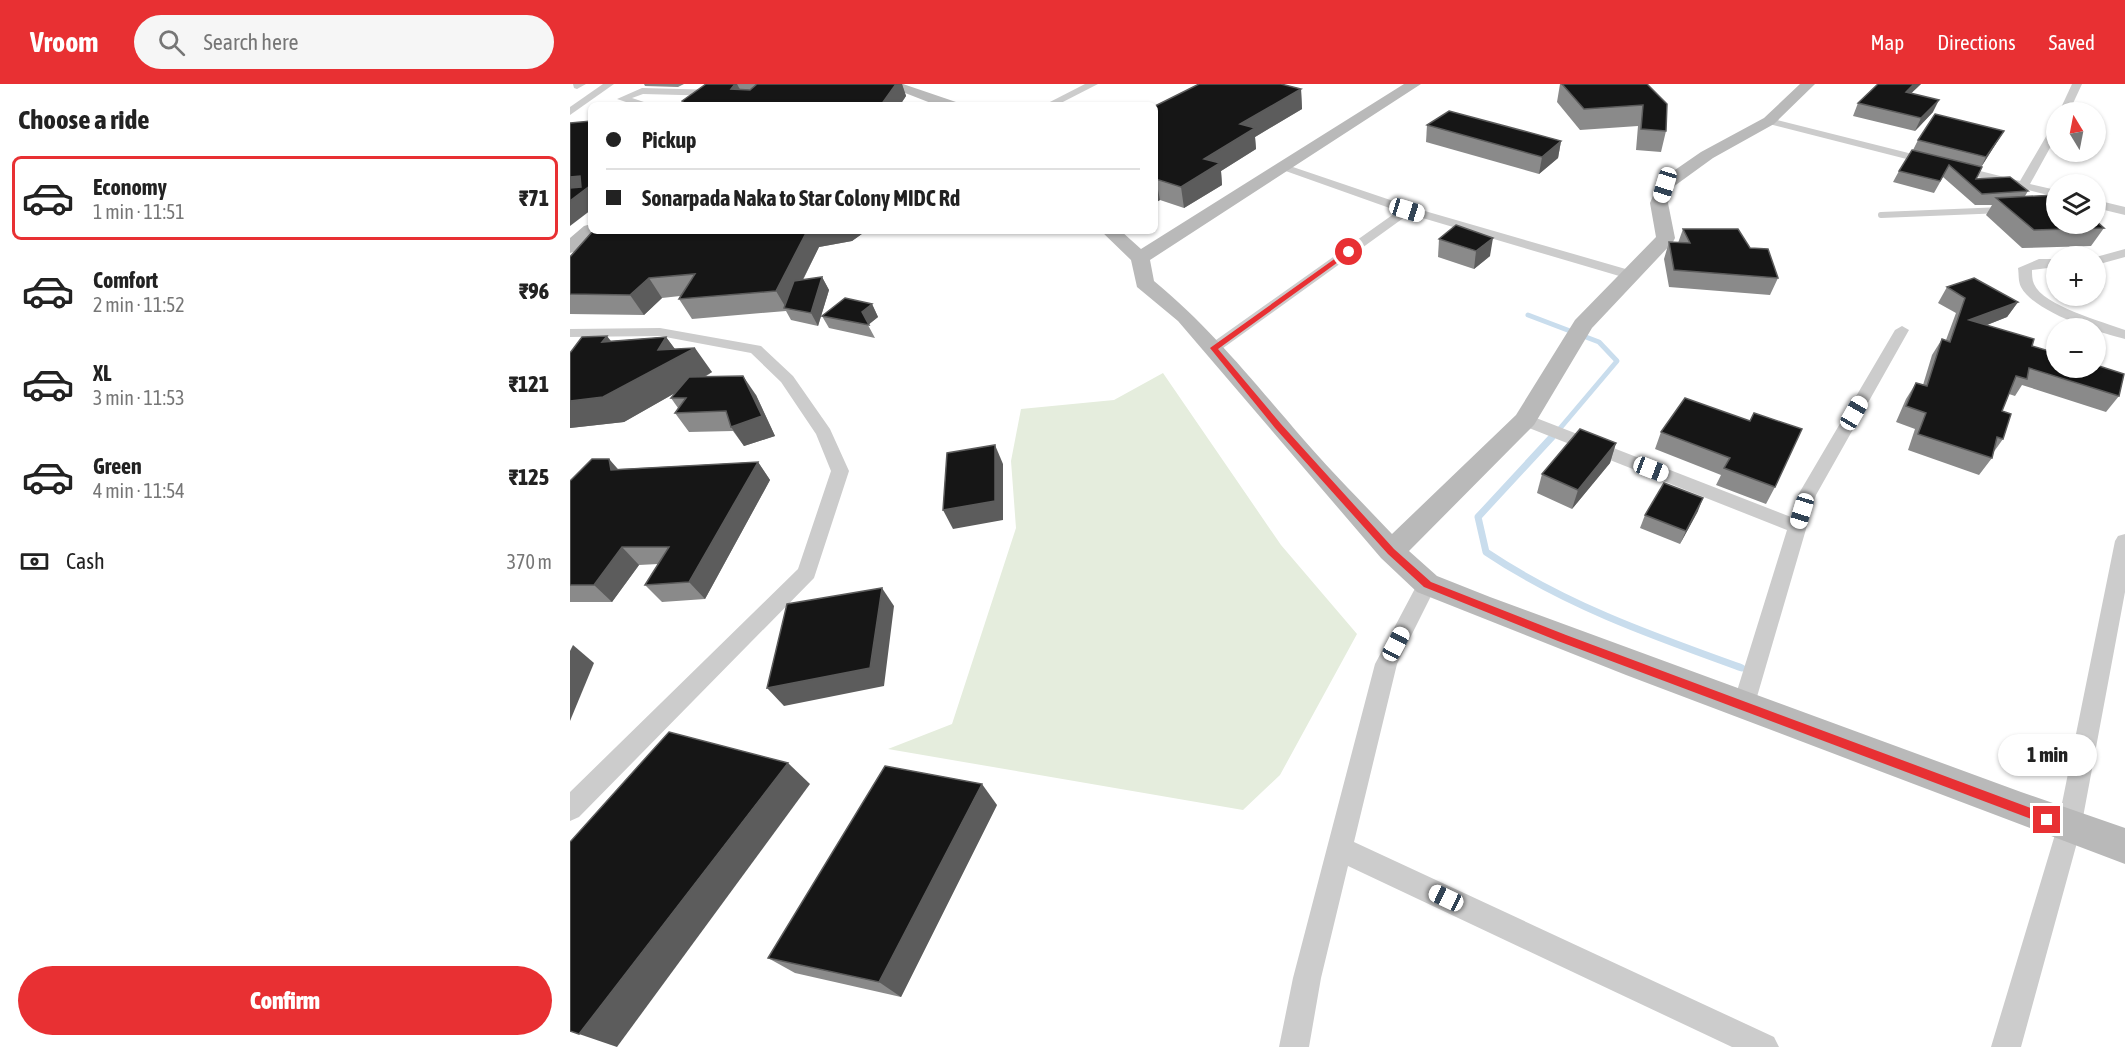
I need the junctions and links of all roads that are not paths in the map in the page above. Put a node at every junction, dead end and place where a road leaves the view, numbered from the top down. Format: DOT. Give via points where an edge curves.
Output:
graph roads {
  1 [pos="609,84"];
  2 [pos="889,84"];
  3 [pos="1093,84"];
  4 [pos="1414,84"];
  5 [pos="1808,84"];
  6 [pos="2077,84"];
  7 [pos="592,97"];
  8 [pos="570,99"];
  9 [pos="635,102"];
  10 [pos="706,102"];
  11 [pos="942,102"];
  12 [pos="1055,102"];
  13 [pos="2069,102"];
  14 [pos="571,111"];
  15 [pos="1768,121"];
  16 [pos="2046,146"];
  17 [pos="1284,167"];
  18 [pos="2024,184"];
  19 [pos="2046,191"];
  20 [pos="2106,206"];
  21 [pos="2010,209"];
  22 [pos="1407,210"];
  23 [pos="2125,211"];
  24 [pos="1881,215"];
  25 [pos="588,219"];
  26 [pos="588,232"];
  27 [pos="570,233"];
  28 [pos="1113,234"];
  29 [pos="570,247"];
  30 [pos="2125,254"];
  31 [pos="1140,258"];
  32 [pos="2106,259"];
  33 [pos="2046,263"];
  34 [pos="1631,275"];
  35 [pos="2046,301"];
  36 [pos="2054,306"];
  37 [pos="1902,330"];
  38 [pos="570,333"];
  39 [pos="2125,335"];
  40 [pos="1214,348"];
  41 [pos="1525,420"];
  42 [pos="1797,526"];
  43 [pos="2125,541"];
  44 [pos="1391,551"];
  45 [pos="1427,584"];
  46 [pos="1743,707"];
  47 [pos="570,809"];
  48 [pos="2069,828"];
  49 [pos="2125,846"];
  50 [pos="1340,849"];
  51 [pos="1294,1047"];
  52 [pos="1764,1047"];
  53 [pos="2006,1047"];
  1 -- 7 [label="street"];
  2 -- 11 [label="street"];
  3 -- 12 [label="street"];
  4 -- 17 [label="street"];
  5 -- 15 [label="street"];
  6 -- 13 [label="street"];
  7 -- 8 [label="street"];
  7 -- 14 [label="street"];
  9 -- 10 [label="street" via="622,99 642,91 725,93"];
  15 -- 18 [label="street"];
  15 -- 34 [label="street" via="1707,155 1665,185 1659,203 1666,237"];
  16 -- 18 [label="street"];
  17 -- 22 [label="street"];
  17 -- 31 [label="street"];
  18 -- 19 [label="street"];
  20 -- 23 [label="street"];
  21 -- 24 [label="lane"];
  22 -- 34 [label="street"];
  22 -- 40 [label="street"];
  25 -- 27 [label="street"];
  26 -- 29 [label="street"];
  28 -- 31 [label="street"];
  30 -- 32 [label="street"];
  31 -- 40 [label="street" via="1144,283"];
  33 -- 35 [label="street" via="2025,268 2027,286"];
  34 -- 41 [label="street" via="1577,334"];
  36 -- 39 [label="street"];
  37 -- 42 [label="street" via="1806,495"];
  38 -- 47 [label="street" via="660,332 756,349 793,388 824,433 840,471 807,573"];
  40 -- 44 [label="street" via="1278,426"];
  41 -- 42 [label="street"];
  41 -- 44 [label="street"];
  42 -- 46 [label="street"];
  43 -- 48 [label="street"];
  44 -- 45 [label="street"];
  45 -- 46 [label="street"];
  45 -- 50 [label="street" via="1386,664"];
  46 -- 48 [label="street"];
  48 -- 49 [label="street"];
  48 -- 53 [label="street"];
  50 -- 51 [label="street"];
  50 -- 52 [label="street"];
}
